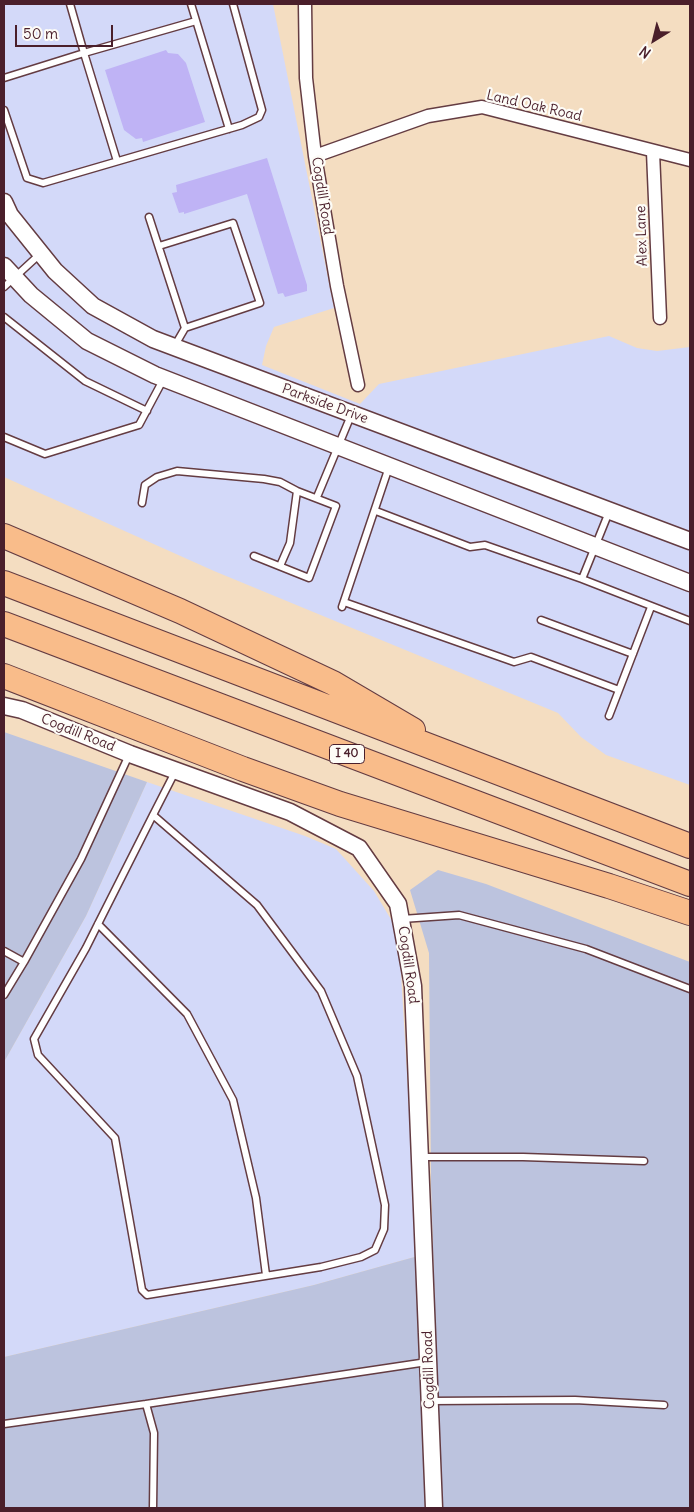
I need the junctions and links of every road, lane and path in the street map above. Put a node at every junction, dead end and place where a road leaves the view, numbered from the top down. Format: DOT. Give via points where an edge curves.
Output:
graph roads {
  1 [pos="70,4"];
  2 [pos="191,4"];
  3 [pos="233,4"];
  4 [pos="305,4"];
  5 [pos="196,21"];
  6 [pos="84,53"];
  7 [pos="4,78"];
  8 [pos="4,110"];
  9 [pos="229,129"];
  10 [pos="654,152"];
  11 [pos="315,156"];
  12 [pos="690,160"];
  13 [pos="117,161"];
  14 [pos="4,202"];
  15 [pos="149,217"];
  16 [pos="159,246"];
  17 [pos="40,254"];
  18 [pos="7,277"];
  19 [pos="660,318"];
  20 [pos="6,320"];
  21 [pos="4,328"];
  22 [pos="185,328"];
  23 [pos="174,348"];
  24 [pos="163,379"];
  25 [pos="358,385"];
  26 [pos="147,411"];
  27 [pos="352,413"];
  28 [pos="4,437"];
  29 [pos="339,448"];
  30 [pos="390,467"];
  31 [pos="297,492"];
  32 [pos="317,498"];
  33 [pos="142,504"];
  34 [pos="610,510"];
  35 [pos="376,511"];
  36 [pos="4,536"];
  37 [pos="690,541"];
  38 [pos="594,546"];
  39 [pos="254,556"];
  40 [pos="280,566"];
  41 [pos="582,580"];
  42 [pos="690,582"];
  43 [pos="4,583"];
  44 [pos="650,606"];
  45 [pos="541,620"];
  46 [pos="690,621"];
  47 [pos="4,624"];
  48 [pos="632,654"];
  49 [pos="4,676"];
  50 [pos="4,690"];
  51 [pos="619,690"];
  52 [pos="4,706"];
  53 [pos="609,716"];
  54 [pos="130,754"];
  55 [pos="456,757"];
  56 [pos="176,770"];
  57 [pos="340,804"];
  58 [pos="153,815"];
  59 [pos="690,846"];
  60 [pos="690,884"];
  61 [pos="690,913"];
  62 [pos="401,919"];
  63 [pos="98,924"];
  64 [pos="4,950"];
  65 [pos="24,962"];
  66 [pos="690,989"];
  67 [pos="4,995"];
  68 [pos="420,1157"];
  69 [pos="644,1161"];
  70 [pos="266,1275"];
  71 [pos="428,1362"];
  72 [pos="430,1401"];
  73 [pos="146,1404"];
  74 [pos="664,1405"];
  75 [pos="4,1424"];
  76 [pos="153,1508"];
  77 [pos="434,1508"];
  1 -- 6 [label="lane"];
  2 -- 5 [label="lane"];
  3 -- 9 [label="lane" via="262,110 259,116"];
  4 -- 11 [label="street, Cogdill Road" via="306,78"];
  5 -- 6 [label="lane"];
  5 -- 9 [label="lane"];
  6 -- 7 [label="lane"];
  6 -- 13 [label="lane"];
  8 -- 13 [label="lane" via="27,178 43,183"];
  9 -- 13 [label="lane"];
  10 -- 11 [label="street, Land Oak Road" via="482,107 428,116"];
  10 -- 12 [label="street, Land Oak Road"];
  10 -- 19 [label="street, Alex Lane"];
  11 -- 25 [label="street, Cogdill Road"];
  14 -- 17 [label="street, Parkside Drive"];
  15 -- 16 [label="lane"];
  16 -- 22 [label="lane"];
  16 -- 22 [label="lane" via="233,223 260,304"];
  17 -- 18 [label="lane"];
  17 -- 23 [label="street, Parkside Drive" via="93,306"];
  18 -- 24 [label="street" via="88,341"];
  20 -- 21 [label="lane"];
  20 -- 26 [label="lane" via="85,381"];
  22 -- 23 [label="lane"];
  23 -- 27 [label="street, Parkside Drive"];
  24 -- 26 [label="lane"];
  24 -- 29 [label="street"];
  26 -- 28 [label="lane" via="139,425 45,454"];
  27 -- 29 [label="lane"];
  27 -- 34 [label="street, Parkside Drive"];
  29 -- 30 [label="street"];
  29 -- 32 [label="lane"];
  30 -- 35 [label="lane"];
  30 -- 38 [label="street"];
  31 -- 32 [label="lane"];
  31 -- 33 [label="lane" via="280,482 264,479 177,471 145,485"];
  31 -- 40 [label="lane" via="290,543"];
  32 -- 40 [label="lane" via="336,506 309,578"];
  34 -- 37 [label="street, Parkside Drive"];
  34 -- 38 [label="lane"];
  35 -- 41 [label="lane" via="470,547 485,545"];
  35 -- 51 [label="lane" via="343,604 514,662 530,656"];
  36 -- 55 [label="highway" via="180,611 333,683"];
  38 -- 41 [label="lane"];
  38 -- 42 [label="street"];
  39 -- 40 [label="lane"];
  41 -- 44 [label="lane"];
  43 -- 55 [label="highway"];
  44 -- 46 [label="lane"];
  44 -- 48 [label="lane"];
  45 -- 48 [label="lane"];
  47 -- 60 [label="highway, I 40"];
  48 -- 51 [label="lane"];
  49 -- 57 [label="highway"];
  50 -- 57 [label="highway" via="190,756"];
  51 -- 53 [label="lane"];
  52 -- 54 [label="street, Cogdill Road" via="22,710"];
  54 -- 56 [label="street, Cogdill Road"];
  54 -- 65 [label="lane" via="82,859"];
  55 -- 59 [label="highway"];
  56 -- 58 [label="lane"];
  56 -- 62 [label="street, Cogdill Road" via="290,812 359,848 398,904"];
  57 -- 61 [label="highway"];
  58 -- 63 [label="lane"];
  58 -- 70 [label="lane" via="257,905 321,991 357,1076 385,1205 384,1229 376,1250 361,1257"];
  62 -- 66 [label="lane" via="459,915 586,949"];
  62 -- 68 [label="street, Cogdill Road" via="413,986"];
  63 -- 70 [label="lane" via="187,1014 233,1100 256,1198"];
  63 -- 70 [label="lane" via="34,1039 38,1055 115,1138 142,1290 147,1295"];
  64 -- 65 [label="lane"];
  65 -- 67 [label="lane"];
  68 -- 69 [label="lane"];
  68 -- 71 [label="street, Cogdill Road"];
  71 -- 72 [label="street, Cogdill Road"];
  71 -- 73 [label="lane"];
  72 -- 74 [label="lane" via="575,1400"];
  72 -- 77 [label="street, Cogdill Road"];
  73 -- 75 [label="lane"];
  73 -- 76 [label="lane" via="154,1433"];
}
